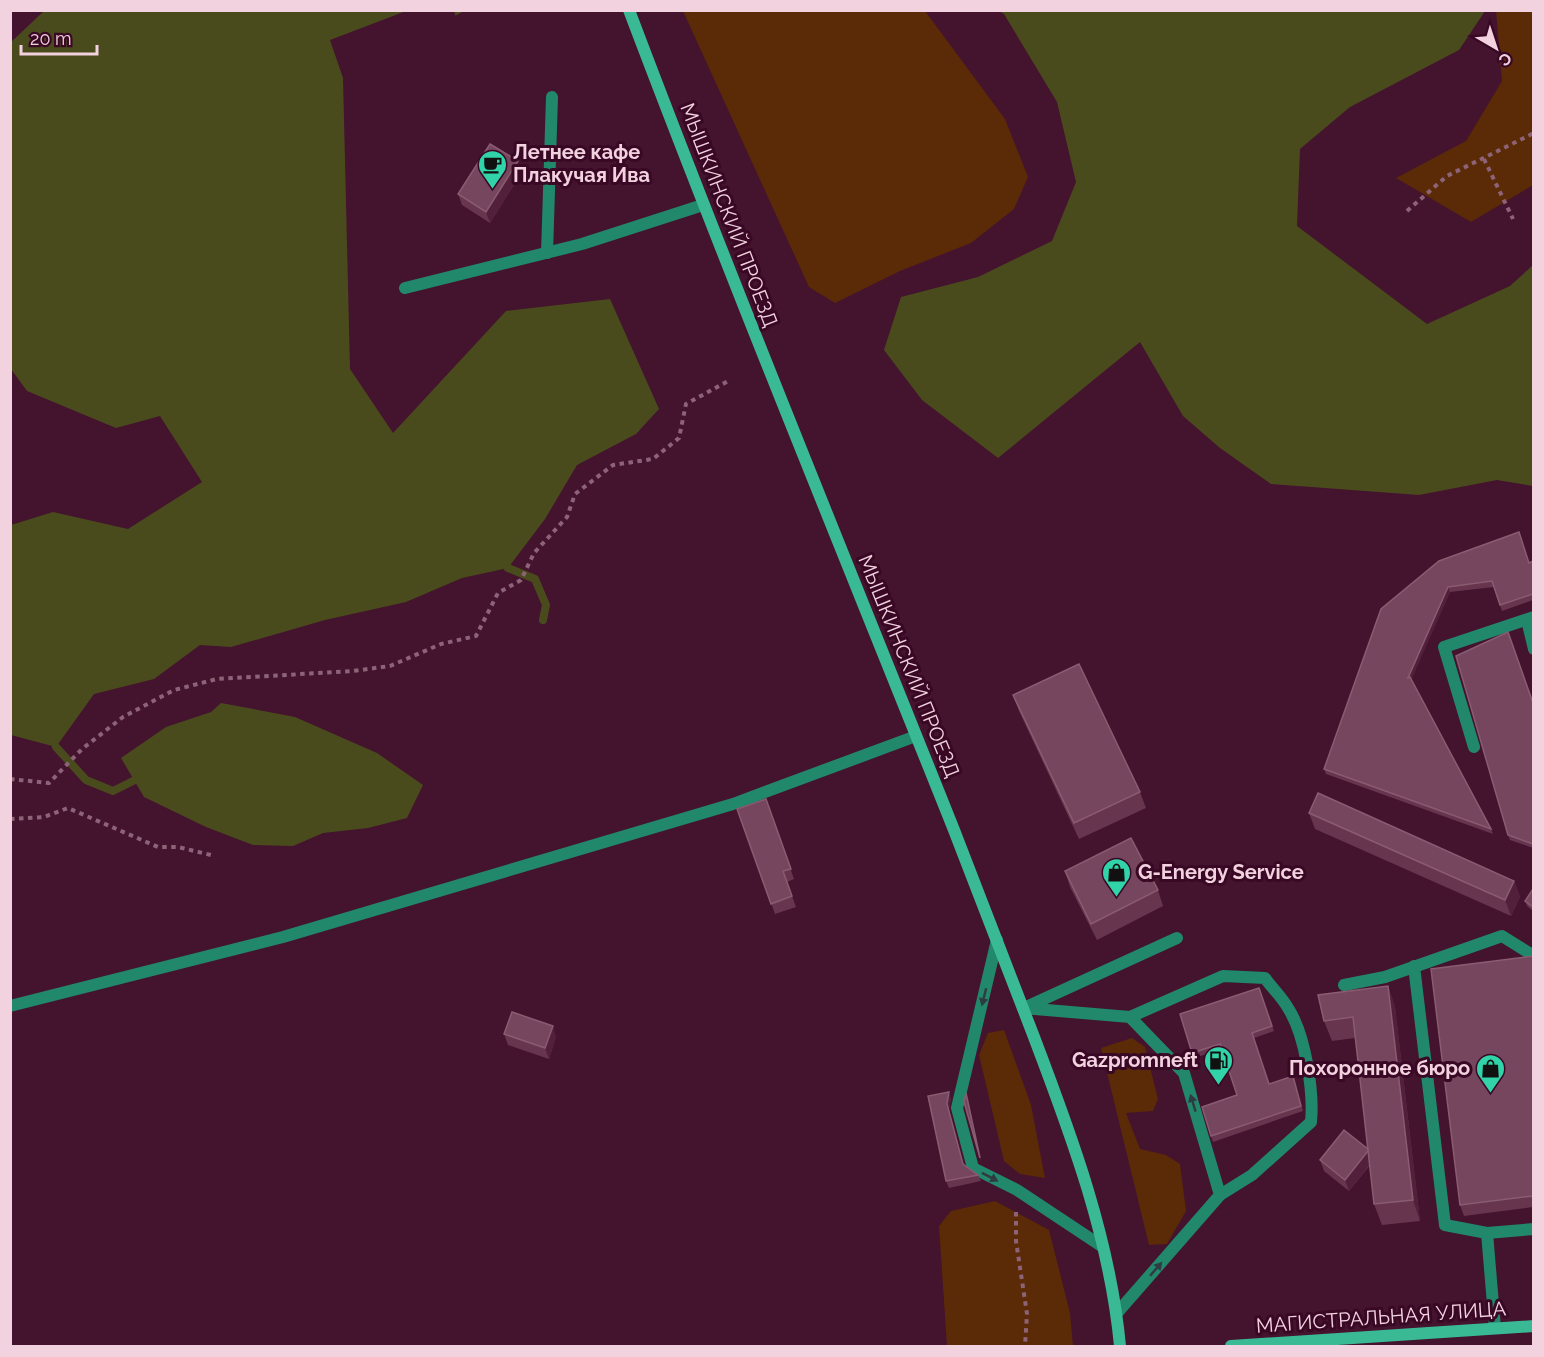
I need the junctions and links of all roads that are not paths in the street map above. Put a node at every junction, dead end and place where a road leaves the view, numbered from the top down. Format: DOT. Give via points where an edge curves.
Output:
graph roads {
  1 [pos="629,10"];
  2 [pos="552,97"];
  3 [pos="703,205"];
  4 [pos="547,252"];
  5 [pos="405,288"];
  6 [pos="1530,619"];
  7 [pos="1533,649"];
  8 [pos="916,736"];
  9 [pos="1474,747"];
  10 [pos="1177,938"];
  11 [pos="997,940"];
  12 [pos="1533,956"];
  13 [pos="1414,966"];
  14 [pos="1344,985"];
  15 [pos="10,1006"];
  16 [pos="1023,1008"];
  17 [pos="1130,1017"];
  18 [pos="1220,1195"];
  19 [pos="1533,1229"];
  20 [pos="1487,1233"];
  21 [pos="1103,1247"];
  22 [pos="1117,1313"];
  23 [pos="1533,1326"];
  24 [pos="1495,1328"];
  25 [pos="1120,1347"];
  26 [pos="1231,1347"];
  1 -- 3 [label="main road, МЫШКИНСКИЙ ПРОЕЗД"];
  2 -- 4 [label="lane"];
  3 -- 4 [label="lane"];
  3 -- 8 [label="main road, МЫШКИНСКИЙ ПРОЕЗД"];
  4 -- 5 [label="lane"];
  6 -- 7 [label="lane"];
  6 -- 9 [label="lane" via="1444,647"];
  8 -- 11 [label="main road, МЫШКИНСКИЙ ПРОЕЗД"];
  8 -- 15 [label="lane" via="721,807 283,938"];
  10 -- 16 [label="lane"];
  11 -- 16 [label="main road, МЫШКИНСКИЙ ПРОЕЗД"];
  11 -- 21 [label="lane, one-way" via="957,1108 973,1168 1017,1190"];
  12 -- 13 [label="lane" via="1502,936"];
  13 -- 14 [label="lane"];
  13 -- 20 [label="lane" via="1445,1225"];
  16 -- 17 [label="lane"];
  16 -- 21 [label="main road, МЫШКИНСКИЙ ПРОЕЗД" via="1071,1135"];
  18 -- 17 [label="lane, one-way" via="1184,1073"];
  17 -- 18 [label="lane" via="1223,976 1265,978 1289,1009 1308,1063 1313,1100 1311,1122 1252,1174"];
  22 -- 18 [label="lane, one-way"];
  19 -- 20 [label="lane"];
  20 -- 24 [label="lane"];
  21 -- 22 [label="main road, МЫШКИНСКИЙ ПРОЕЗД"];
  22 -- 25 [label="main road, МЫШКИНСКИЙ ПРОЕЗД"];
  23 -- 24 [label="main road, МАГИСТРАЛЬНАЯ УЛИЦА"];
  24 -- 26 [label="main road, МАГИСТРАЛЬНАЯ УЛИЦА"];
}
